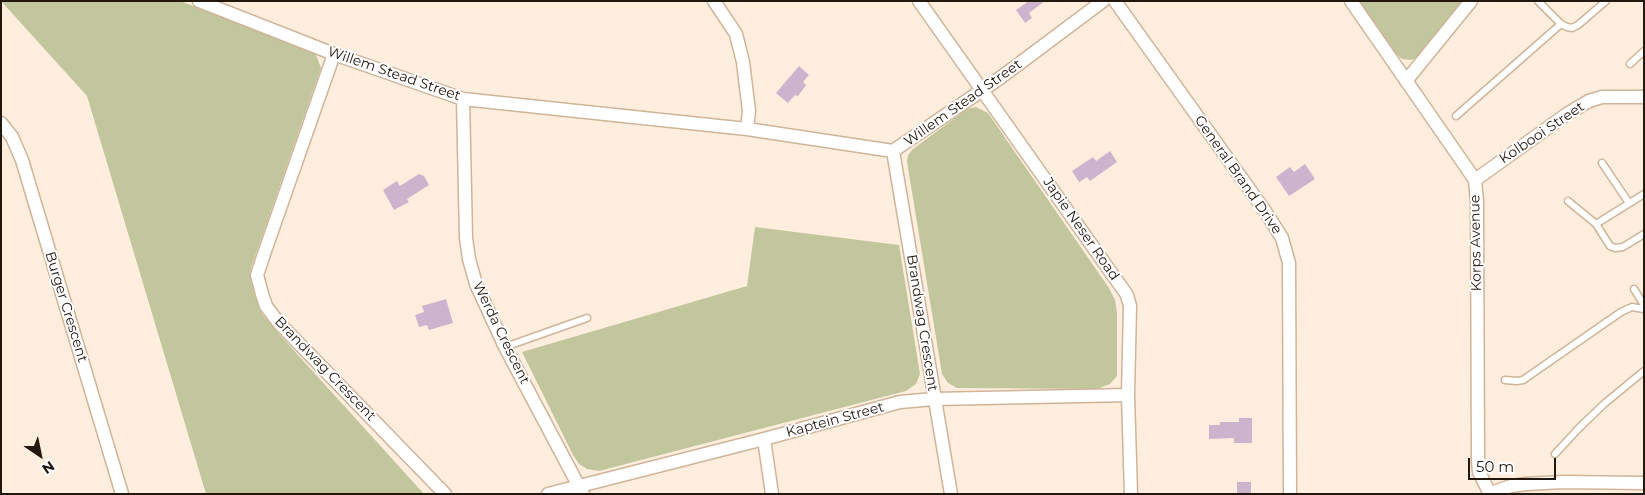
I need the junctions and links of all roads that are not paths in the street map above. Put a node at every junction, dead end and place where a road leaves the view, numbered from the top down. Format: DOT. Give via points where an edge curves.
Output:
graph roads {
  1 [pos="199,1"];
  2 [pos="714,1"];
  3 [pos="919,1"];
  4 [pos="1103,1"];
  5 [pos="1115,1"];
  6 [pos="1351,1"];
  7 [pos="1471,1"];
  8 [pos="1538,1"];
  9 [pos="1606,1"];
  10 [pos="1561,24"];
  11 [pos="1644,51"];
  12 [pos="334,54"];
  13 [pos="1630,64"];
  14 [pos="1406,81"];
  15 [pos="982,90"];
  16 [pos="1644,97"];
  17 [pos="463,99"];
  18 [pos="1456,116"];
  19 [pos="1,123"];
  20 [pos="747,129"];
  21 [pos="893,151"];
  22 [pos="1602,163"];
  23 [pos="1475,180"];
  24 [pos="1644,194"];
  25 [pos="1568,201"];
  26 [pos="1629,203"];
  27 [pos="1596,224"];
  28 [pos="1644,234"];
  29 [pos="1634,289"];
  30 [pos="1644,307"];
  31 [pos="588,318"];
  32 [pos="505,347"];
  33 [pos="1644,371"];
  34 [pos="1505,380"];
  35 [pos="1128,395"];
  36 [pos="934,399"];
  37 [pos="764,439"];
  38 [pos="1555,454"];
  39 [pos="1644,483"];
  40 [pos="582,490"];
  41 [pos="1489,493"];
  42 [pos="122,494"];
  43 [pos="445,494"];
  44 [pos="548,494"];
  45 [pos="772,494"];
  46 [pos="951,494"];
  47 [pos="1131,494"];
  48 [pos="1290,494"];
  1 -- 12 [label="street, Willem Stead Street"];
  2 -- 20 [label="street" via="736,34 749,111"];
  3 -- 15 [label="street, Japie Neser Road"];
  4 -- 15 [label="street, Willem Stead Street"];
  5 -- 48 [label="street, General Brand Drive" via="1282,238 1289,263"];
  6 -- 14 [label="street, Korps Avenue"];
  7 -- 14 [label="street"];
  8 -- 10 [label="lane"];
  9 -- 10 [label="lane" via="1578,25 1572,28"];
  10 -- 18 [label="lane"];
  11 -- 13 [label="lane"];
  12 -- 17 [label="street, Willem Stead Street"];
  12 -- 43 [label="street, Brandwag Crescent" via="257,275 266,306 278,322"];
  14 -- 23 [label="street, Korps Avenue"];
  15 -- 21 [label="street, Willem Stead Street"];
  15 -- 35 [label="street, Japie Neser Road" via="1126,295 1130,306"];
  16 -- 23 [label="street, Kolbooi Street" via="1602,97 1588,101"];
  17 -- 20 [label="street, Willem Stead Street"];
  17 -- 32 [label="street, Werda Crescent" via="469,259 476,284"];
  19 -- 42 [label="street, Burger Crescent" via="12,137 22,160"];
  20 -- 21 [label="street, Willem Stead Street"];
  21 -- 36 [label="street, Brandwag Crescent"];
  22 -- 26 [label="lane"];
  23 -- 41 [label="street, Korps Avenue" via="1478,461 1479,472"];
  24 -- 26 [label="lane"];
  25 -- 27 [label="lane"];
  26 -- 27 [label="lane"];
  27 -- 28 [label="lane" via="1610,246 1615,248 1624,247"];
  29 -- 30 [label="lane"];
  30 -- 34 [label="lane" via="1632,307 1621,312 1523,380"];
  31 -- 32 [label="lane"];
  32 -- 40 [label="street, Werda Crescent"];
  33 -- 38 [label="lane" via="1598,410"];
  35 -- 36 [label="street, Kaptein Street"];
  35 -- 47 [label="street, Japie Neser Road"];
  36 -- 37 [label="street, Kaptein Street" via="900,402"];
  36 -- 46 [label="street, Brandwag Crescent"];
  37 -- 40 [label="street, Kaptein Street"];
  37 -- 45 [label="street"];
  39 -- 41 [label="street" via="1526,484"];
  40 -- 44 [label="street, Kaptein Street"];
}
